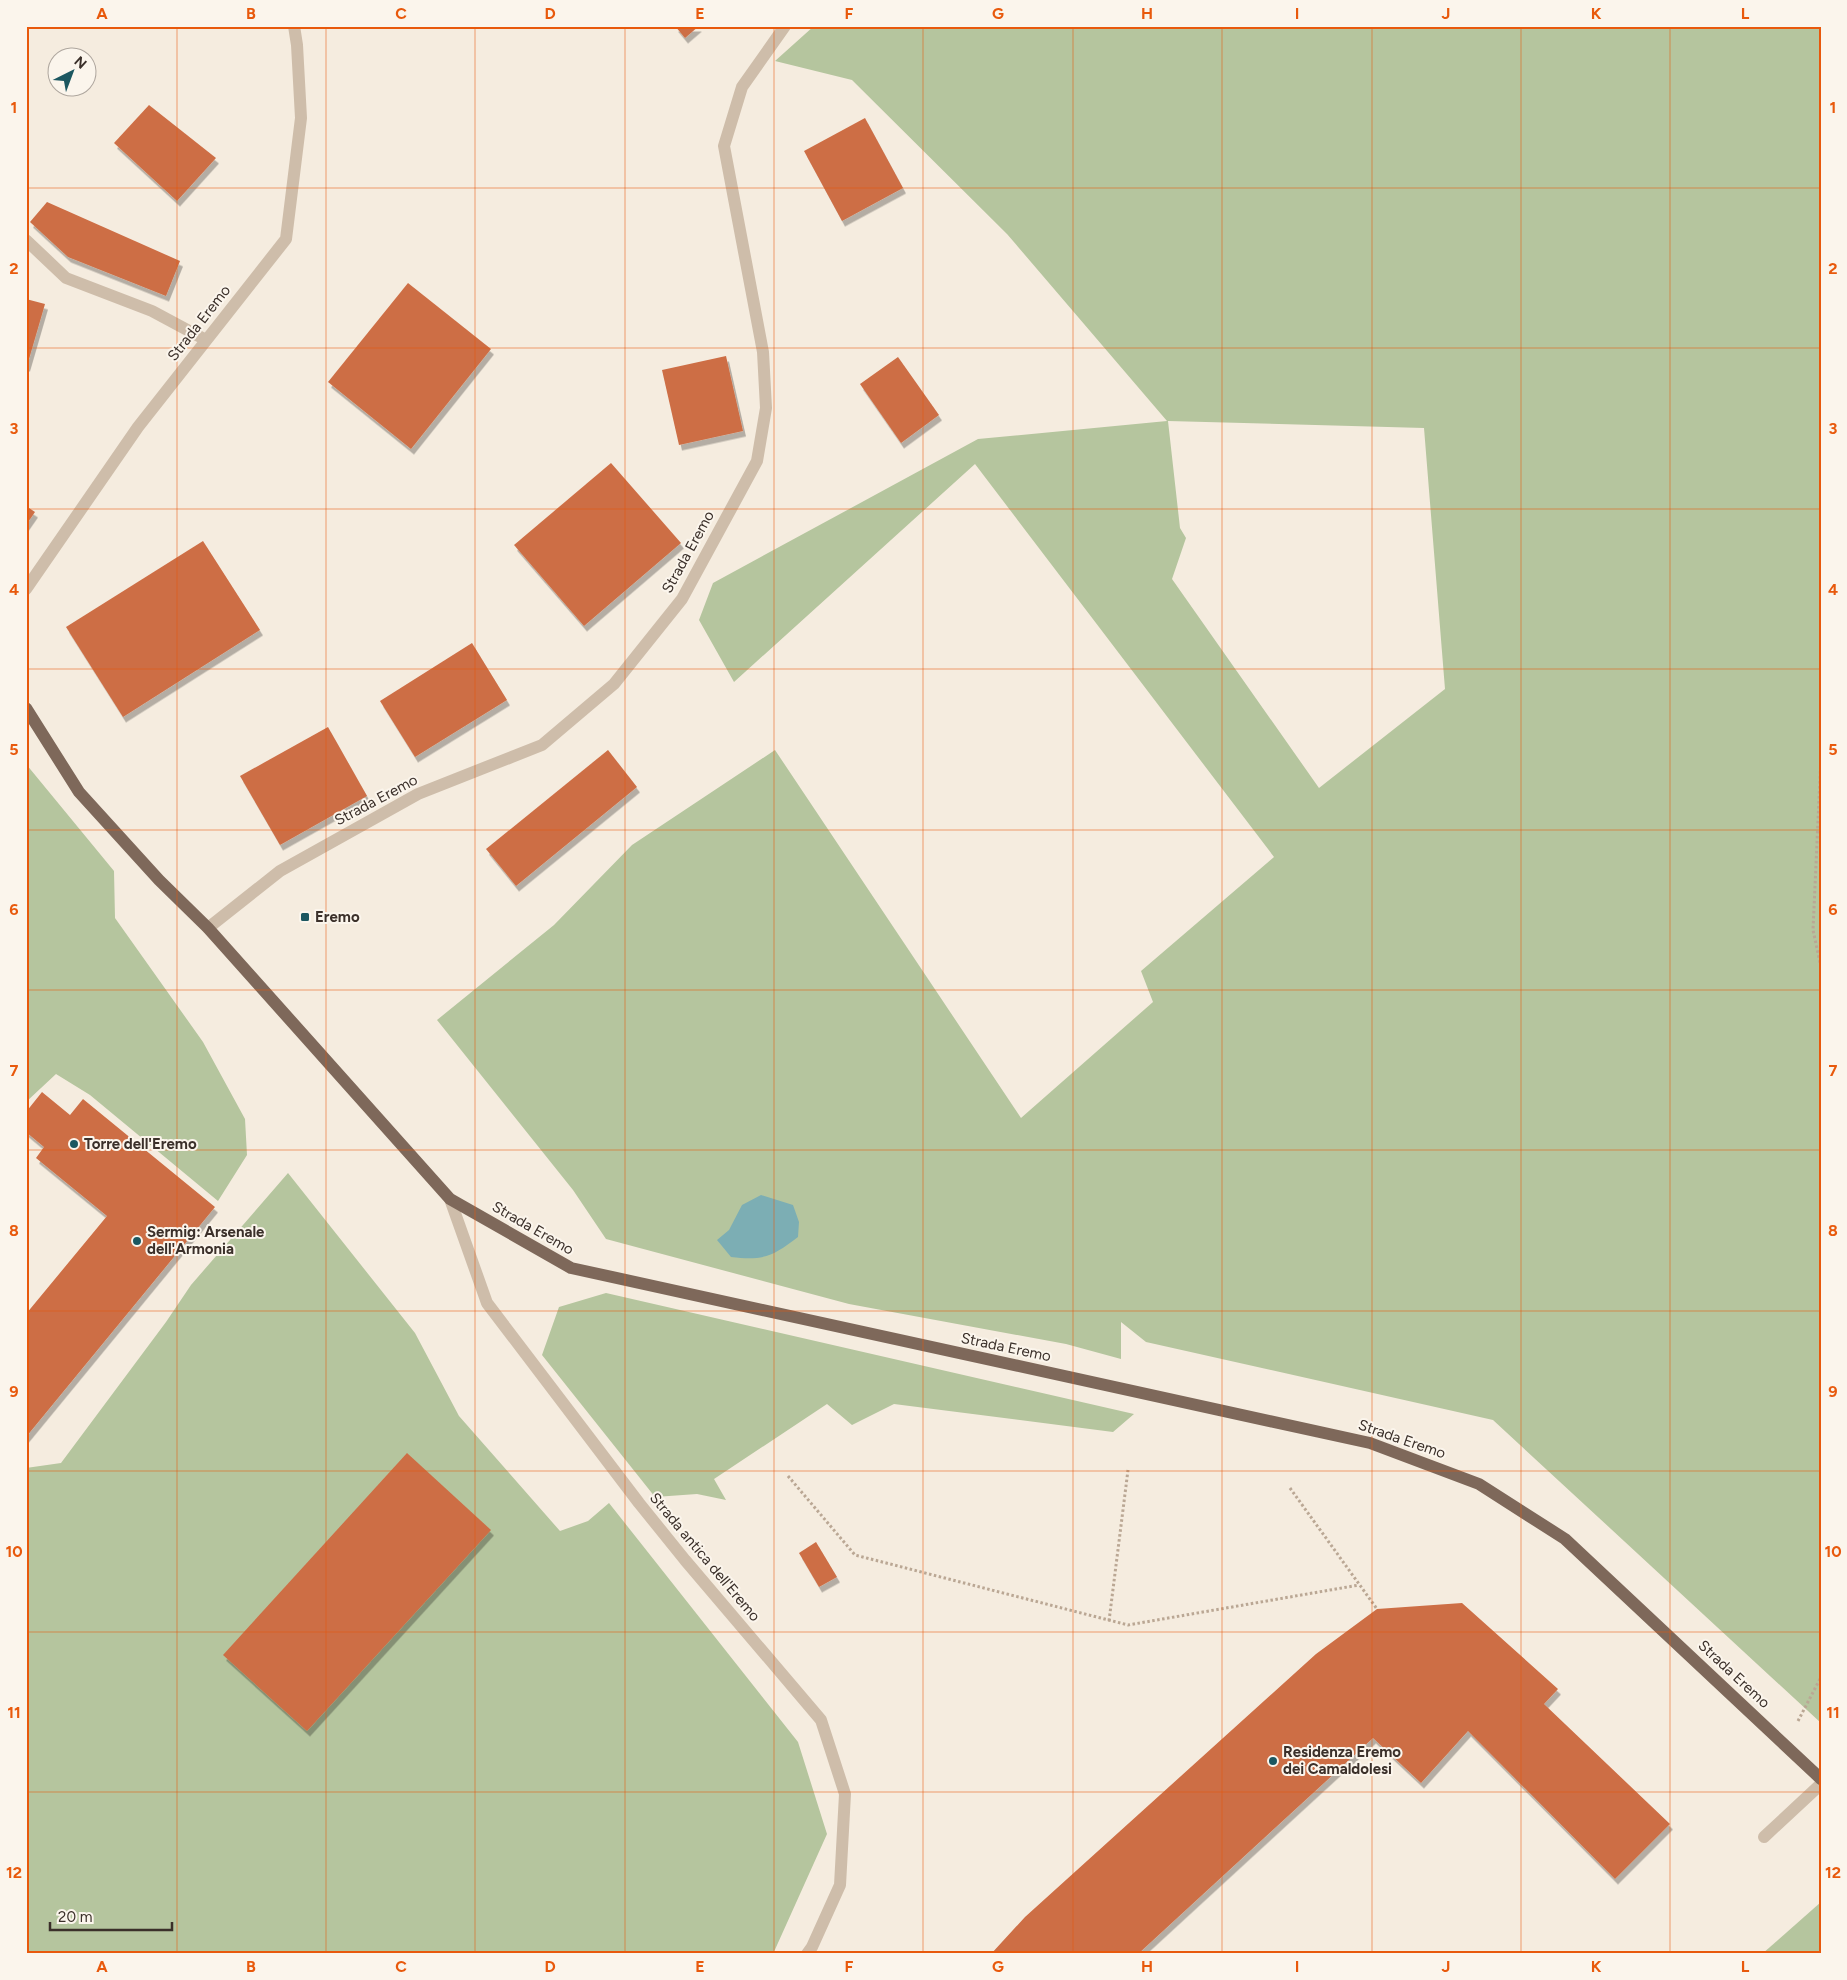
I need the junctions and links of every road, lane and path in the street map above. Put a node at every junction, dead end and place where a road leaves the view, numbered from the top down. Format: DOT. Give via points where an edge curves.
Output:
graph roads {
  1 [pos="294,26"];
  2 [pos="785,26"];
  3 [pos="26,240"];
  4 [pos="206,340"];
  5 [pos="26,588"];
  6 [pos="26,708"];
  7 [pos="1821,756"];
  8 [pos="208,928"];
  9 [pos="1821,967"];
  10 [pos="450,1199"];
  11 [pos="1128,1470"];
  12 [pos="788,1476"];
  13 [pos="1290,1488"];
  14 [pos="1359,1585"];
  15 [pos="1377,1609"];
  16 [pos="1109,1621"];
  17 [pos="1821,1677"];
  18 [pos="1785,1744"];
  19 [pos="1821,1779"];
  20 [pos="1821,1784"];
  21 [pos="1764,1838"];
  22 [pos="807,1954"];
  1 -- 4 [label="street, Strada Eremo" via="301,118 286,239"];
  2 -- 8 [label="street, Strada Eremo" via="742,87 724,146 763,352 766,408 757,460 682,598 614,684 542,745 410,799 280,871"];
  3 -- 4 [label="street" via="66,278 152,311"];
  4 -- 5 [label="street, Strada Eremo" via="138,427"];
  6 -- 8 [label="main road, Strada Eremo" via="80,792"];
  7 -- 9 [label="path" via="1813,930"];
  8 -- 10 [label="main road, Strada Eremo"];
  10 -- 18 [label="main road, Strada Eremo" via="571,1268 1370,1443 1479,1484 1565,1539"];
  10 -- 22 [label="street, Strada antica dell'Eremo" via="487,1304 639,1504 821,1720 845,1794 840,1885"];
  11 -- 16 [label="path"];
  12 -- 16 [label="path" via="855,1555"];
  13 -- 14 [label="path"];
  14 -- 15 [label="path"];
  14 -- 16 [label="path" via="1128,1625"];
  17 -- 18 [label="path"];
  18 -- 19 [label="main road, Strada Eremo"];
  20 -- 21 [label="street"];
}
